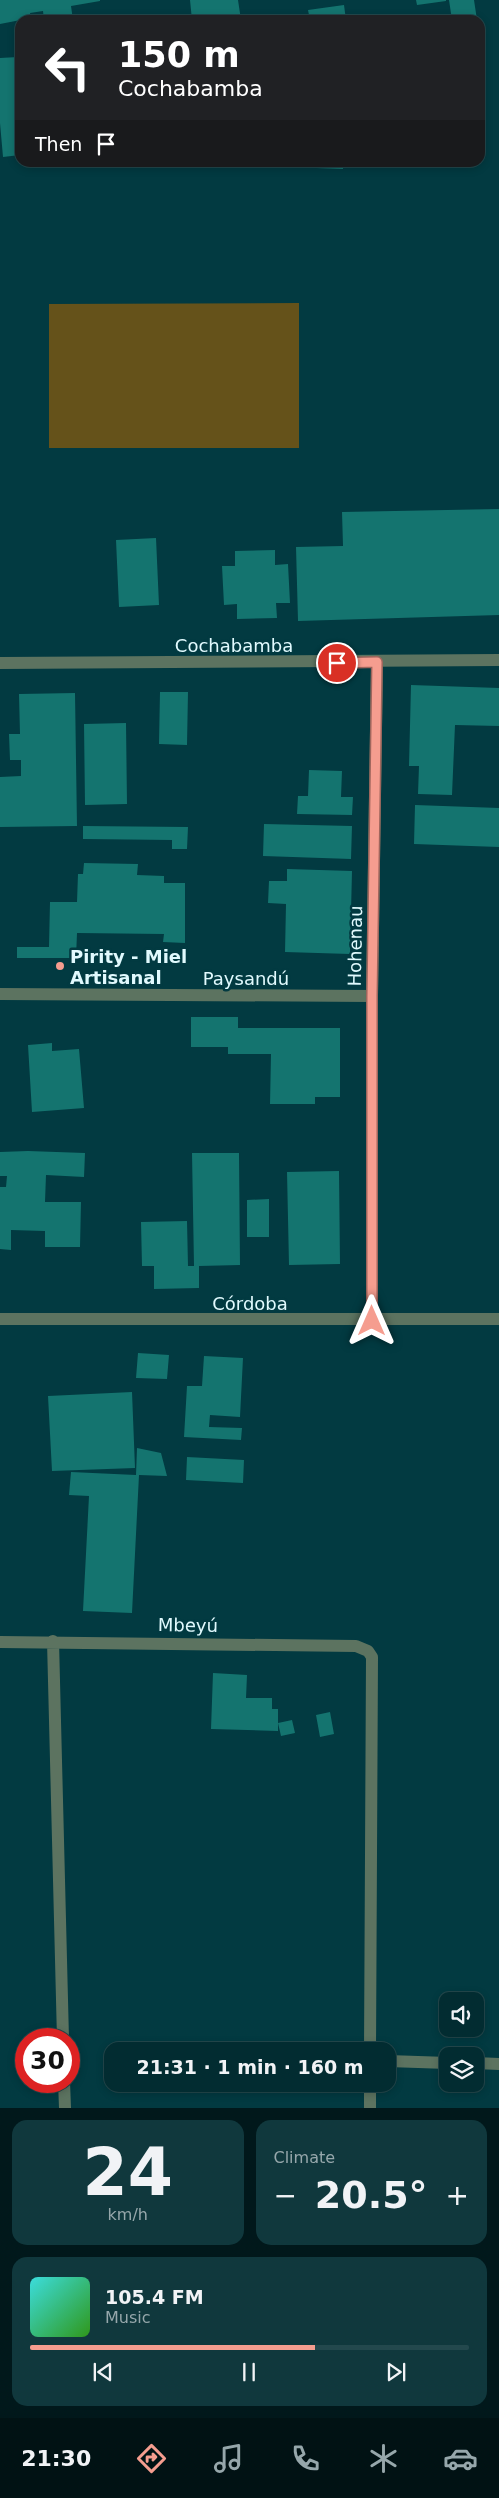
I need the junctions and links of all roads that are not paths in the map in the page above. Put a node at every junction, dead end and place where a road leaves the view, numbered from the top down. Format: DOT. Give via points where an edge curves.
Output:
graph roads {
  1 [pos="499,660"];
  2 [pos="377,662"];
  3 [pos="0,664"];
  4 [pos="0,994"];
  5 [pos="372,996"];
  6 [pos="0,1319"];
  7 [pos="499,1319"];
  8 [pos="372,1321"];
  9 [pos="53,1640"];
  10 [pos="0,1642"];
  11 [pos="63,2028"];
  12 [pos="370,2042"];
  13 [pos="396,2061"];
  14 [pos="439,2063"];
  15 [pos="484,2063"];
  16 [pos="499,2064"];
  17 [pos="370,2092"];
  18 [pos="64,2093"];
  19 [pos="65,2108"];
  20 [pos="370,2108"];
  1 -- 2 [label="street, Cochabamba"];
  2 -- 3 [label="street, Cochabamba"];
  2 -- 5 [label="street, Hohenau"];
  4 -- 5 [label="street, Paysandú"];
  5 -- 8 [label="street, Hohenau"];
  6 -- 8 [label="street, Córdoba"];
  7 -- 8 [label="street, Córdoba"];
  9 -- 10 [label="street, Mbeyú"];
  9 -- 11 [label="street"];
  9 -- 12 [label="street, Mbeyú" via="356,1646 368,1651 372,1657"];
  13 -- 14 [label="street"];
  15 -- 16 [label="street"];
  17 -- 20 [label="street"];
  18 -- 19 [label="street"];
}
